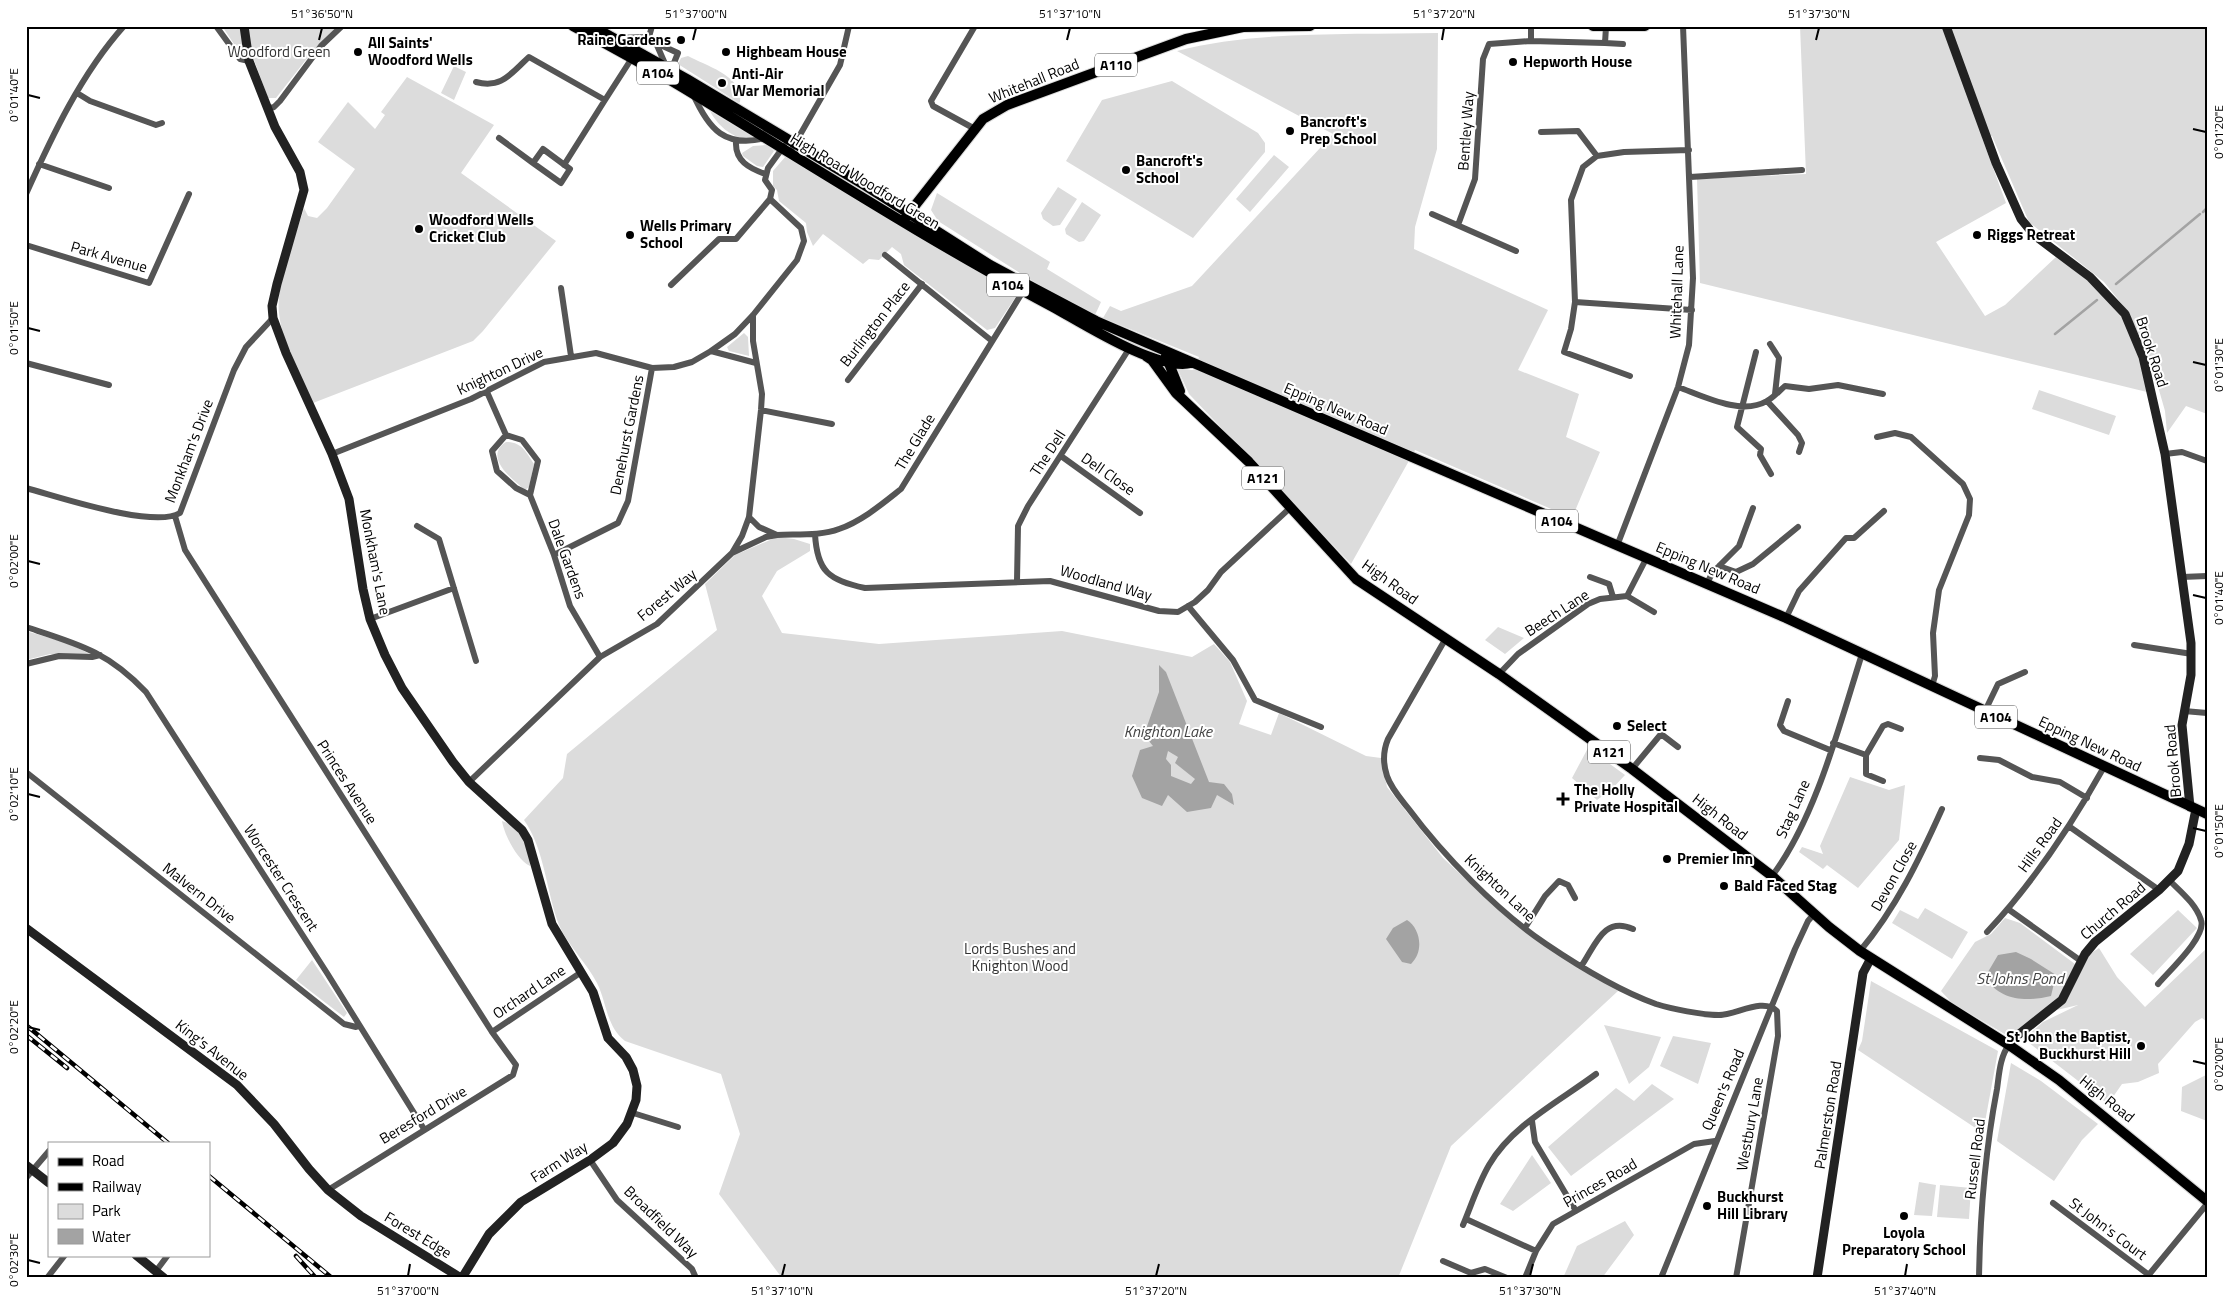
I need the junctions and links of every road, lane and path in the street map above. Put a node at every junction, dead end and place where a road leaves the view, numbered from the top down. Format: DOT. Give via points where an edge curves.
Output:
graph roads {
  1 [pos="124,26"];
  2 [pos="216,26"];
  3 [pos="244,26"];
  4 [pos="342,26"];
  5 [pos="573,26"];
  6 [pos="592,26"];
  7 [pos="652,26"];
  8 [pos="849,26"];
  9 [pos="975,26"];
  10 [pos="1310,26"];
  11 [pos="1531,26"];
  12 [pos="1593,26"];
  13 [pos="1634,26"];
  14 [pos="1645,26"];
  15 [pos="1684,26"];
  16 [pos="1946,26"];
  17 [pos="1243,27"];
  18 [pos="1606,27"];
  19 [pos="649,37"];
  20 [pos="612,38"];
  21 [pos="1531,41"];
  22 [pos="656,43"];
  23 [pos="1605,43"];
  24 [pos="1623,44"];
  25 [pos="632,58"];
  26 [pos="249,61"];
  27 [pos="669,69"];
  28 [pos="476,82"];
  29 [pos="77,93"];
  30 [pos="692,93"];
  31 [pos="605,100"];
  32 [pos="268,109"];
  33 [pos="162,123"];
  34 [pos="975,128"];
  35 [pos="1541,132"];
  36 [pos="499,138"];
  37 [pos="766,138"];
  38 [pos="736,142"];
  39 [pos="789,147"];
  40 [pos="1689,150"];
  41 [pos="1597,156"];
  42 [pos="533,163"];
  43 [pos="39,164"];
  44 [pos="564,165"];
  45 [pos="1802,170"];
  46 [pos="765,174"];
  47 [pos="1690,177"];
  48 [pos="109,188"];
  49 [pos="26,194"];
  50 [pos="189,194"];
  51 [pos="770,199"];
  52 [pos="909,212"];
  53 [pos="1432,214"];
  54 [pos="902,223"];
  55 [pos="1458,225"];
  56 [pos="26,245"];
  57 [pos="1516,251"];
  58 [pos="885,255"];
  59 [pos="922,284"];
  60 [pos="671,285"];
  61 [pos="561,288"];
  62 [pos="1022,293"];
  63 [pos="1574,302"];
  64 [pos="1692,310"];
  65 [pos="754,315"];
  66 [pos="273,318"];
  67 [pos="992,341"];
  68 [pos="1770,344"];
  69 [pos="1158,348"];
  70 [pos="1129,349"];
  71 [pos="711,351"];
  72 [pos="1756,352"];
  73 [pos="571,356"];
  74 [pos="1146,356"];
  75 [pos="1167,361"];
  76 [pos="26,363"];
  77 [pos="756,363"];
  78 [pos="1191,363"];
  79 [pos="652,368"];
  80 [pos="1630,376"];
  81 [pos="848,380"];
  82 [pos="109,385"];
  83 [pos="1678,387"];
  84 [pos="487,392"];
  85 [pos="1775,394"];
  86 [pos="1883,394"];
  87 [pos="1185,401"];
  88 [pos="1767,401"];
  89 [pos="1741,406"];
  90 [pos="761,410"];
  91 [pos="832,424"];
  92 [pos="506,435"];
  93 [pos="1878,437"];
  94 [pos="1799,452"];
  95 [pos="332,454"];
  96 [pos="2165,454"];
  97 [pos="1061,456"];
  98 [pos="2207,461"];
  99 [pos="1770,474"];
  100 [pos="26,488"];
  101 [pos="530,495"];
  102 [pos="1291,507"];
  103 [pos="1752,508"];
  104 [pos="1884,511"];
  105 [pos="1140,513"];
  106 [pos="175,516"];
  107 [pos="749,516"];
  108 [pos="417,526"];
  109 [pos="1798,527"];
  110 [pos="777,534"];
  111 [pos="815,534"];
  112 [pos="1617,546"];
  113 [pos="732,553"];
  114 [pos="554,555"];
  115 [pos="1646,559"];
  116 [pos="1719,566"];
  117 [pos="2207,576"];
  118 [pos="1590,577"];
  119 [pos="2182,577"];
  120 [pos="1017,581"];
  121 [pos="1707,584"];
  122 [pos="454,588"];
  123 [pos="1627,596"];
  124 [pos="1613,597"];
  125 [pos="1188,606"];
  126 [pos="1654,612"];
  127 [pos="370,618"];
  128 [pos="1786,618"];
  129 [pos="26,628"];
  130 [pos="1446,638"];
  131 [pos="2134,645"];
  132 [pos="1862,654"];
  133 [pos="2192,654"];
  134 [pos="100,655"];
  135 [pos="600,657"];
  136 [pos="476,661"];
  137 [pos="26,664"];
  138 [pos="2025,672"];
  139 [pos="1499,674"];
  140 [pos="1932,686"];
  141 [pos="1788,701"];
  142 [pos="1985,711"];
  143 [pos="2184,711"];
  144 [pos="2207,713"];
  145 [pos="1321,726"];
  146 [pos="1901,729"];
  147 [pos="1833,743"];
  148 [pos="1678,747"];
  149 [pos="1830,750"];
  150 [pos="1866,755"];
  151 [pos="1980,758"];
  152 [pos="2104,767"];
  153 [pos="1632,769"];
  154 [pos="26,772"];
  155 [pos="1883,781"];
  156 [pos="469,782"];
  157 [pos="2088,798"];
  158 [pos="2193,808"];
  159 [pos="1942,809"];
  160 [pos="2207,814"];
  161 [pos="2070,827"];
  162 [pos="1772,876"];
  163 [pos="2169,880"];
  164 [pos="2159,890"];
  165 [pos="1575,898"];
  166 [pos="2008,909"];
  167 [pos="1814,914"];
  168 [pos="26,928"];
  169 [pos="1525,928"];
  170 [pos="1633,929"];
  171 [pos="1987,932"];
  172 [pos="1860,951"];
  173 [pos="1871,958"];
  174 [pos="2081,961"];
  175 [pos="1582,965"];
  176 [pos="580,973"];
  177 [pos="2158,984"];
  178 [pos="1771,1007"];
  179 [pos="359,1026"];
  180 [pos="492,1032"];
  181 [pos="2009,1045"];
  182 [pos="510,1055"];
  183 [pos="626,1057"];
  184 [pos="1596,1074"];
  185 [pos="633,1113"];
  186 [pos="1532,1121"];
  187 [pos="678,1127"];
  188 [pos="424,1129"];
  189 [pos="1715,1142"];
  190 [pos="48,1153"];
  191 [pos="590,1160"];
  192 [pos="30,1167"];
  193 [pos="26,1178"];
  194 [pos="48,1182"];
  195 [pos="328,1190"];
  196 [pos="2207,1202"];
  197 [pos="2053,1203"];
  198 [pos="1576,1211"];
  199 [pos="361,1216"];
  200 [pos="1536,1251"];
  201 [pos="64,1256"];
  202 [pos="137,1256"];
  203 [pos="167,1256"];
  204 [pos="1443,1261"];
  205 [pos="156,1271"];
  206 [pos="2148,1276"];
  207 [pos="47,1278"];
  208 [pos="164,1278"];
  209 [pos="461,1278"];
  210 [pos="696,1278"];
  211 [pos="1507,1278"];
  212 [pos="1525,1278"];
  213 [pos="1662,1278"];
  214 [pos="1736,1278"];
  215 [pos="1818,1278"];
  216 [pos="1979,1278"];
  1 -- 29 [label="street"];
  2 -- 26 [label="street" via="240,59"];
  3 -- 26 [label="street, Monkham's Lane"];
  4 -- 32 [label="street" via="321,46 280,101"];
  5 -- 25 [label="main road, High Road Woodford Green / A104"];
  6 -- 20 [label="main road, High Road Woodford Green / A104"];
  7 -- 19 [label="street"];
  8 -- 39 [label="street" via="840,65"];
  9 -- 34 [label="street" via="931,101 933,106"];
  10 -- 17 [label="main road, Whitehall Road / A110"];
  11 -- 21 [label="street"];
  12 -- 18 [label="main road"];
  13 -- 14 [label="main road"];
  13 -- 18 [label="main road"];
  15 -- 40 [label="street, Whitehall Lane"];
  16 -- 96 [label="street, Brook Road" via="1996,163 2021,219 2034,235 2090,277 2125,314 2143,357"];
  17 -- 34 [label="main road, Whitehall Road / A110" via="1186,39 1007,105"];
  18 -- 23 [label="street"];
  19 -- 20 [label="street"];
  19 -- 22 [label="street"];
  20 -- 27 [label="main road, High Road Woodford Green / A104"];
  21 -- 23 [label="street"];
  21 -- 55 [label="street, Bentley Way" via="1489,44 1483,58 1475,179"];
  22 -- 27 [label="street"];
  22 -- 27 [label="street" via="678,54"];
  23 -- 24 [label="street"];
  25 -- 30 [label="main road, High Road Woodford Green / A104"];
  25 -- 31 [label="street"];
  26 -- 32 [label="street, Monkham's Lane"];
  27 -- 39 [label="main road, High Road Woodford Green / A104"];
  28 -- 31 [label="street" via="489,85 502,82 529,57"];
  29 -- 33 [label="street" via="90,101 156,125"];
  29 -- 43 [label="street"];
  30 -- 37 [label="main road, High Road Woodford Green / A104"];
  30 -- 38 [label="street" via="720,134"];
  31 -- 44 [label="street"];
  32 -- 66 [label="street, Monkham's Lane" via="300,172 304,190 277,284"];
  34 -- 52 [label="main road, Whitehall Road / A110"];
  35 -- 41 [label="street" via="1578,131"];
  36 -- 42 [label="street"];
  37 -- 38 [label="street"];
  37 -- 39 [label="main road, High Road Woodford Green / A104"];
  38 -- 46 [label="street" via="738,158"];
  39 -- 46 [label="street"];
  39 -- 52 [label="main road, High Road Woodford Green / A104"];
  39 -- 54 [label="main road, High Road Woodford Green / A104"];
  40 -- 41 [label="street"];
  40 -- 47 [label="street, Whitehall Lane"];
  41 -- 63 [label="street" via="1583,167 1571,200"];
  42 -- 44 [label="street" via="543,149"];
  42 -- 44 [label="street" via="561,183 570,169"];
  43 -- 48 [label="street"];
  43 -- 49 [label="street"];
  45 -- 47 [label="street"];
  46 -- 51 [label="street" via="772,190"];
  47 -- 64 [label="street, Whitehall Lane"];
  50 -- 56 [label="street, Park Avenue" via="149,283"];
  51 -- 60 [label="street" via="736,239 718,238"];
  51 -- 65 [label="street, Knighton Drive" via="801,228 804,242 797,260"];
  52 -- 54 [label="main road, Whitehall Road / A110"];
  52 -- 69 [label="main road, High Road Woodford Green / A104" via="1024,284"];
  53 -- 55 [label="street"];
  54 -- 62 [label="main road, High Road Woodford Green / A104"];
  55 -- 57 [label="street"];
  58 -- 59 [label="street, Burlington Place"];
  59 -- 67 [label="street, Burlington Place"];
  59 -- 81 [label="street, Burlington Place"];
  61 -- 73 [label="street"];
  62 -- 67 [label="street, The Glade"];
  62 -- 70 [label="main road, High Road Woodford Green / A104"];
  63 -- 64 [label="street"];
  63 -- 80 [label="street" via="1564,352"];
  64 -- 83 [label="street, Whitehall Lane" via="1689,344"];
  65 -- 71 [label="street, Knighton Drive"];
  65 -- 77 [label="street, Forest Way"];
  66 -- 95 [label="street, Monkham's Lane"];
  66 -- 106 [label="street, Monkham's Drive" via="246,347 234,370 183,508"];
  67 -- 111 [label="street, The Glade" via="901,489 874,510 839,530"];
  68 -- 85 [label="street" via="1779,358"];
  69 -- 75 [label="main road, High Road / A121"];
  69 -- 78 [label="main road, Epping New Road / A104"];
  70 -- 74 [label="main road, High Road Woodford Green / A104"];
  70 -- 97 [label="street, The Dell"];
  71 -- 77 [label="street"];
  71 -- 79 [label="street, Knighton Drive" via="692,362"];
  72 -- 89 [label="street"];
  73 -- 79 [label="street, Knighton Drive" via="596,353"];
  73 -- 84 [label="street, Knighton Drive" via="544,362"];
  74 -- 75 [label="main road, Epping New Road / A104"];
  74 -- 87 [label="main road, High Road / A121"];
  75 -- 78 [label="main road, Epping New Road / A104"];
  75 -- 87 [label="main road, High Road / A121"];
  76 -- 82 [label="street"];
  77 -- 90 [label="street, Forest Way" via="762,394"];
  78 -- 112 [label="main road, Epping New Road / A104"];
  79 -- 114 [label="street, Denehurst Gardens" via="628,501 618,523"];
  83 -- 89 [label="street"];
  83 -- 112 [label="street, Whitehall Lane"];
  84 -- 92 [label="street"];
  84 -- 95 [label="street, Knighton Drive"];
  85 -- 86 [label="street" via="1785,386 1809,389 1838,385"];
  85 -- 88 [label="street"];
  87 -- 102 [label="main road, High Road / A121"];
  88 -- 89 [label="street" via="1755,406"];
  88 -- 94 [label="street" via="1798,435 1802,443"];
  89 -- 99 [label="street" via="1737,427 1761,450 1760,455"];
  90 -- 91 [label="street"];
  90 -- 107 [label="street, Forest Way"];
  92 -- 101 [label="street" via="522,440 538,461"];
  92 -- 101 [label="street" via="492,451 497,471 516,488"];
  93 -- 140 [label="street" via="1895,433 1911,437 1963,484 1970,499 1969,514 1939,590 1933,633 1935,676"];
  95 -- 127 [label="street, Monkham's Lane" via="349,499"];
  96 -- 98 [label="street" via="2182,452"];
  96 -- 119 [label="street, Brook Road"];
  97 -- 105 [label="street, Dell Close"];
  97 -- 120 [label="street, The Dell" via="1018,526"];
  100 -- 106 [label="street, Monkham's Drive" via="118,513"];
  101 -- 114 [label="street, Dale Gardens"];
  102 -- 125 [label="street, Woodland Way"];
  102 -- 130 [label="main road, High Road / A121" via="1356,579"];
  103 -- 116 [label="street" via="1739,546"];
  104 -- 128 [label="street" via="1854,538 1846,538 1798,591"];
  106 -- 180 [label="street, Princes Avenue" via="185,550"];
  107 -- 110 [label="street, The Glade" via="758,527"];
  107 -- 113 [label="street, Forest Way"];
  108 -- 122 [label="street" via="439,539"];
  109 -- 116 [label="street" via="1753,564 1736,572"];
  110 -- 111 [label="street, The Glade"];
  110 -- 113 [label="street, The Glade"];
  111 -- 120 [label="street, Woodland Way" via="820,562 842,583 865,588"];
  112 -- 115 [label="main road, Epping New Road / A104"];
  113 -- 135 [label="street, Forest Way" via="656,624"];
  114 -- 135 [label="street, Dale Gardens" via="570,606"];
  115 -- 121 [label="main road, Epping New Road / A104"];
  115 -- 123 [label="street"];
  116 -- 121 [label="street"];
  117 -- 119 [label="street"];
  118 -- 124 [label="street" via="1610,584"];
  119 -- 133 [label="street, Brook Road"];
  120 -- 125 [label="street, Woodland Way" via="1050,581 1159,611 1178,612"];
  121 -- 128 [label="main road, Epping New Road / A104"];
  122 -- 127 [label="street"];
  122 -- 136 [label="street"];
  123 -- 124 [label="street, Beech Lane"];
  123 -- 126 [label="street"];
  124 -- 139 [label="street, Beech Lane" via="1588,604 1575,612 1518,654"];
  125 -- 145 [label="street" via="1233,660 1255,700"];
  127 -- 156 [label="street, Monkham's Lane" via="402,688"];
  128 -- 132 [label="main road, Epping New Road / A104"];
  129 -- 134 [label="street, Worcester Crescent" via="92,649"];
  130 -- 139 [label="main road, High Road / A121"];
  130 -- 169 [label="street, Knighton Lane" via="1388,739 1384,754 1387,776 1441,848"];
  131 -- 133 [label="street"];
  132 -- 140 [label="main road, Epping New Road / A104"];
  132 -- 147 [label="street, Stag Lane"];
  133 -- 143 [label="street, Brook Road"];
  134 -- 137 [label="street" via="58,656"];
  134 -- 179 [label="street, Worcester Crescent" via="128,674 146,692"];
  135 -- 156 [label="street, Forest Way"];
  138 -- 142 [label="street" via="1998,684"];
  139 -- 153 [label="main road, High Road / A121"];
  140 -- 142 [label="main road, Epping New Road / A104"];
  141 -- 149 [label="street" via="1780,725 1784,731"];
  142 -- 152 [label="main road, Epping New Road / A104"];
  143 -- 144 [label="street"];
  143 -- 158 [label="street, Brook Road" via="2182,725"];
  146 -- 150 [label="street" via="1885,725"];
  147 -- 149 [label="street, Stag Lane"];
  147 -- 150 [label="street"];
  148 -- 153 [label="street" via="1661,734"];
  149 -- 162 [label="street, Stag Lane" via="1796,838"];
  150 -- 155 [label="street" via="1866,774"];
  151 -- 157 [label="street" via="1999,760 2032,778 2060,782"];
  152 -- 157 [label="street, Hills Road"];
  152 -- 158 [label="main road, Epping New Road / A104"];
  153 -- 162 [label="main road, High Road / A121"];
  154 -- 179 [label="street, Malvern Drive" via="344,1024"];
  156 -- 176 [label="street, Monkham's Lane" via="525,835 534,855 552,924"];
  157 -- 161 [label="street, Hills Road"];
  158 -- 160 [label="main road, Epping New Road / A104"];
  158 -- 163 [label="street, Church Road" via="2185,856"];
  159 -- 172 [label="street, Devon Close" via="1896,903"];
  161 -- 164 [label="street"];
  161 -- 166 [label="street, Hills Road"];
  162 -- 167 [label="main road, High Road / A121"];
  163 -- 164 [label="street, Church Road"];
  163 -- 177 [label="street" via="2193,906 2202,922 2201,935"];
  164 -- 174 [label="street, Church Road" via="2095,942"];
  165 -- 169 [label="street" via="1568,885 1559,882 1545,896"];
  166 -- 171 [label="street, Hills Road"];
  166 -- 174 [label="street"];
  167 -- 172 [label="main road, High Road / A121"];
  167 -- 178 [label="street, Queen's Road" via="1808,921"];
  168 -- 195 [label="street, King's Avenue" via="237,1085"];
  169 -- 175 [label="street, Knighton Lane" via="1545,944"];
  170 -- 175 [label="street" via="1616,924 1606,929"];
  172 -- 173 [label="main road, High Road / A121"];
  173 -- 181 [label="main road, High Road / A121"];
  173 -- 215 [label="street, Palmerston Road" via="1863,973"];
  174 -- 181 [label="street, Church Road" via="2062,1000"];
  175 -- 178 [label="street, Knighton Lane" via="1623,990 1664,1007 1719,1015 1755,1006"];
  176 -- 180 [label="street, Orchard Lane"];
  176 -- 183 [label="street, Monkham's Lane" via="593,992 608,1038"];
  178 -- 189 [label="street, Queen's Road"];
  178 -- 214 [label="street, Westbury Lane" via="1778,1016 1778,1036"];
  179 -- 188 [label="street, Worcester Crescent"];
  180 -- 182 [label="street, Princes Avenue"];
  181 -- 196 [label="main road, High Road / A121" via="2110,1120"];
  181 -- 216 [label="street, Russell Road" via="2000,1071 1989,1136"];
  182 -- 188 [label="street, Beresford Drive" via="516,1065 514,1075"];
  183 -- 185 [label="street, Farm Way" via="637,1086"];
  184 -- 186 [label="street"];
  185 -- 187 [label="street"];
  185 -- 191 [label="street, Farm Way" via="613,1143"];
  186 -- 198 [label="street" via="1535,1142"];
  186 -- 200 [label="street" via="1518,1130 1489,1165 1465,1222"];
  188 -- 195 [label="street, Beresford Drive"];
  189 -- 198 [label="street, Princes Road" via="1694,1144"];
  189 -- 213 [label="street, Queen's Road"];
  190 -- 192 [label="street"];
  191 -- 209 [label="street, Farm Way" via="521,1202 489,1234"];
  191 -- 210 [label="street, Broadfield Way" via="617,1200 692,1269"];
  192 -- 193 [label="street"];
  192 -- 194 [label="street"];
  195 -- 199 [label="street, King's Avenue"];
  196 -- 206 [label="street"];
  197 -- 206 [label="street, St John's Court"];
  198 -- 200 [label="street, Princes Road" via="1553,1224"];
  199 -- 209 [label="street, Forest Edge"];
  200 -- 212 [label="street, Princes Road"];
  201 -- 207 [label="street"];
  202 -- 205 [label="street"];
  203 -- 205 [label="street"];
  204 -- 211 [label="street" via="1471,1274 1485,1269"];
  205 -- 208 [label="street"];
}
